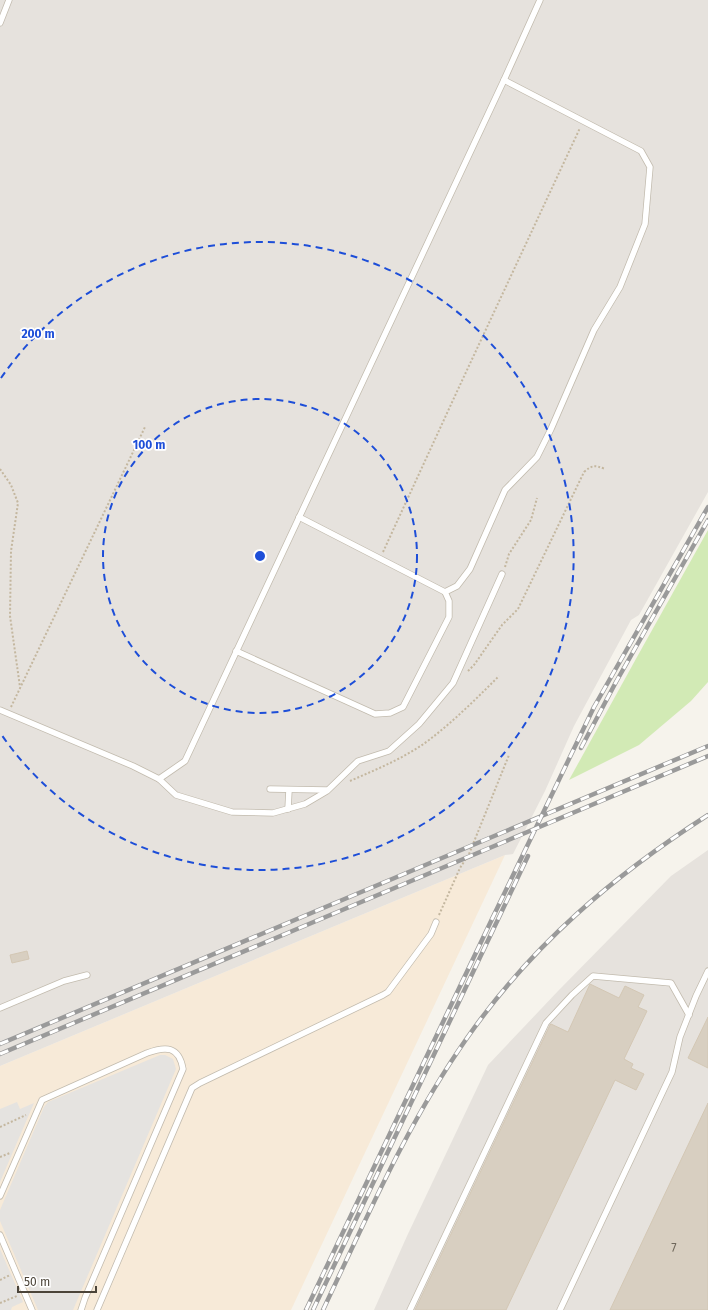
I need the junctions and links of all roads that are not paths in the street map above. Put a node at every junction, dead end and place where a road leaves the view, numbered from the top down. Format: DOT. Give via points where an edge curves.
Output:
graph roads {
  1 [pos="9,0"];
  2 [pos="540,0"];
  3 [pos="0,23"];
  4 [pos="504,80"];
  5 [pos="299,517"];
  6 [pos="502,574"];
  7 [pos="445,592"];
  8 [pos="236,650"];
  9 [pos="0,710"];
  10 [pos="159,779"];
  11 [pos="270,789"];
  12 [pos="289,790"];
  13 [pos="327,790"];
  14 [pos="288,809"];
  15 [pos="436,922"];
  16 [pos="708,971"];
  17 [pos="86,975"];
  18 [pos="0,1008"];
  19 [pos="689,1015"];
  20 [pos="0,1196"];
  21 [pos="0,1235"];
  22 [pos="32,1310"];
  23 [pos="81,1310"];
  24 [pos="97,1310"];
  25 [pos="410,1310"];
  26 [pos="560,1310"];
  1 -- 3 [label="lane"];
  2 -- 4 [label="lane"];
  4 -- 5 [label="lane"];
  4 -- 7 [label="lane" via="641,151 650,167 645,224 620,287 594,330 537,457 505,490 470,569 457,586"];
  5 -- 7 [label="lane"];
  5 -- 8 [label="lane"];
  6 -- 13 [label="lane" via="453,683 420,724 389,750 358,761"];
  7 -- 8 [label="lane" via="449,601 449,617 403,707 390,713 375,714"];
  8 -- 10 [label="lane" via="185,760"];
  9 -- 10 [label="lane"];
  10 -- 14 [label="lane" via="176,796 232,812 273,813"];
  11 -- 12 [label="lane"];
  12 -- 13 [label="lane"];
  12 -- 14 [label="lane"];
  13 -- 14 [label="lane" via="305,804"];
  15 -- 24 [label="lane" via="431,934 388,992 192,1088"];
  16 -- 19 [label="lane"];
  17 -- 18 [label="lane" via="64,981"];
  19 -- 25 [label="lane" via="671,983 593,976 572,995 546,1023"];
  19 -- 26 [label="lane" via="680,1037 672,1072"];
  20 -- 23 [label="lane" via="42,1100 147,1052 160,1048 171,1049 177,1054 183,1069"];
  21 -- 22 [label="lane"];
}
